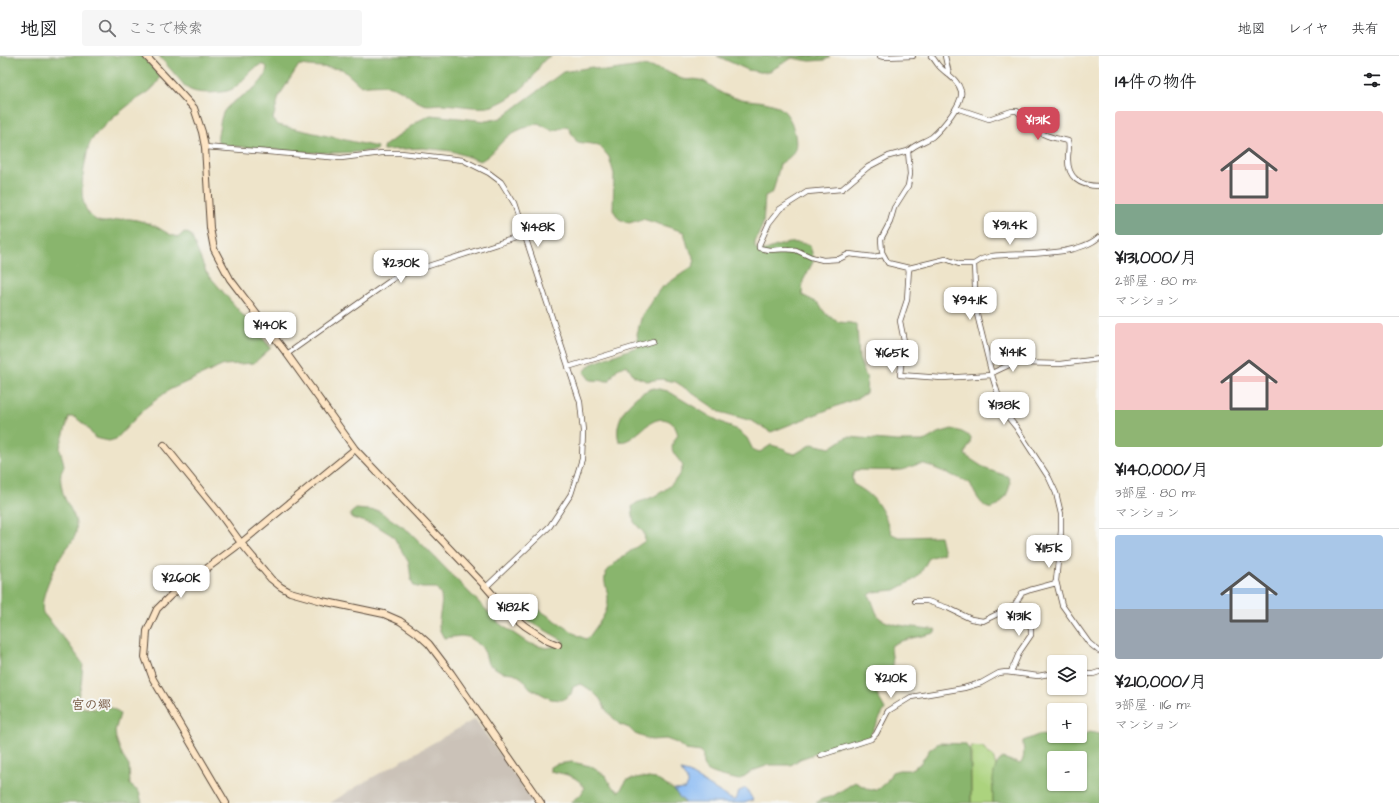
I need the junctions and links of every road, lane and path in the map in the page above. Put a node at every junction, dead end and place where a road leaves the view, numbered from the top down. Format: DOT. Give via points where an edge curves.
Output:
graph roads {
  1 [pos="146,56"];
  2 [pos="880,56"];
  3 [pos="913,56"];
  4 [pos="932,56"];
  5 [pos="945,56"];
  6 [pos="950,74"];
  7 [pos="956,108"];
  8 [pos="205,147"];
  9 [pos="908,151"];
  10 [pos="1099,186"];
  11 [pos="525,235"];
  12 [pos="1099,237"];
  13 [pos="883,254"];
  14 [pos="974,264"];
  15 [pos="909,268"];
  16 [pos="653,341"];
  17 [pos="287,354"];
  18 [pos="1099,359"];
  19 [pos="568,367"];
  20 [pos="992,374"];
  21 [pos="164,445"];
  22 [pos="355,449"];
  23 [pos="240,543"];
  24 [pos="1056,583"];
  25 [pos="486,587"];
  26 [pos="914,601"];
  27 [pos="1017,602"];
  28 [pos="558,645"];
  29 [pos="1099,651"];
  30 [pos="1010,672"];
  31 [pos="1099,672"];
  32 [pos="1047,674"];
  33 [pos="1087,674"];
  34 [pos="821,756"];
  35 [pos="226,803"];
  36 [pos="541,803"];
  1 -- 8 [label="street" via="194,108"];
  2 -- 3 [label="street"];
  4 -- 6 [label="street" via="940,67"];
  5 -- 6 [label="street"];
  6 -- 7 [label="street" via="962,93"];
  7 -- 9 [label="street" via="931,137"];
  7 -- 10 [label="street" via="989,119 1017,111 1035,130 1068,141 1070,145 1067,164 1074,179 1083,184"];
  8 -- 11 [label="street" via="341,158 401,153 462,160 490,173 501,182 514,203"];
  8 -- 17 [label="street" via="210,228 214,249 230,279"];
  9 -- 13 [label="street" via="908,186 894,208 881,239"];
  9 -- 13 [label="street" via="889,156 868,167 842,189 807,192 786,205 769,223 759,245 759,248 769,250 796,250 823,260 839,259 849,254 874,257"];
  11 -- 17 [label="street" via="397,276"];
  11 -- 19 [label="street"];
  12 -- 14 [label="street" via="1077,249 992,256"];
  13 -- 15 [label="street" via="888,264"];
  14 -- 15 [label="street" via="958,264 946,260"];
  14 -- 20 [label="street" via="976,310"];
  15 -- 20 [label="street" via="906,300 900,321 904,341 900,375 942,378"];
  16 -- 19 [label="street"];
  17 -- 22 [label="street"];
  18 -- 20 [label="street" via="1060,364 1009,365"];
  19 -- 25 [label="street" via="580,402 583,431 582,459 571,494 550,526"];
  20 -- 24 [label="street" via="1003,412 1016,427 1056,493 1061,514"];
  21 -- 23 [label="street"];
  22 -- 23 [label="street"];
  22 -- 25 [label="street"];
  23 -- 35 [label="street" via="171,595 157,609 148,631 145,657 153,679"];
  23 -- 36 [label="street" via="272,579 290,592 384,614 417,633 451,672"];
  24 -- 27 [label="street" via="1022,593"];
  24 -- 29 [label="street" via="1062,605"];
  25 -- 28 [label="street" via="524,626"];
  26 -- 27 [label="street" via="927,601 971,619 983,620 1014,606"];
  27 -- 30 [label="street" via="1031,629 1031,635"];
  30 -- 32 [label="street" via="1038,676"];
  30 -- 34 [label="street" via="998,673 981,683 964,688 911,697 888,711 871,739"];
  31 -- 33 [label="street"];
}
